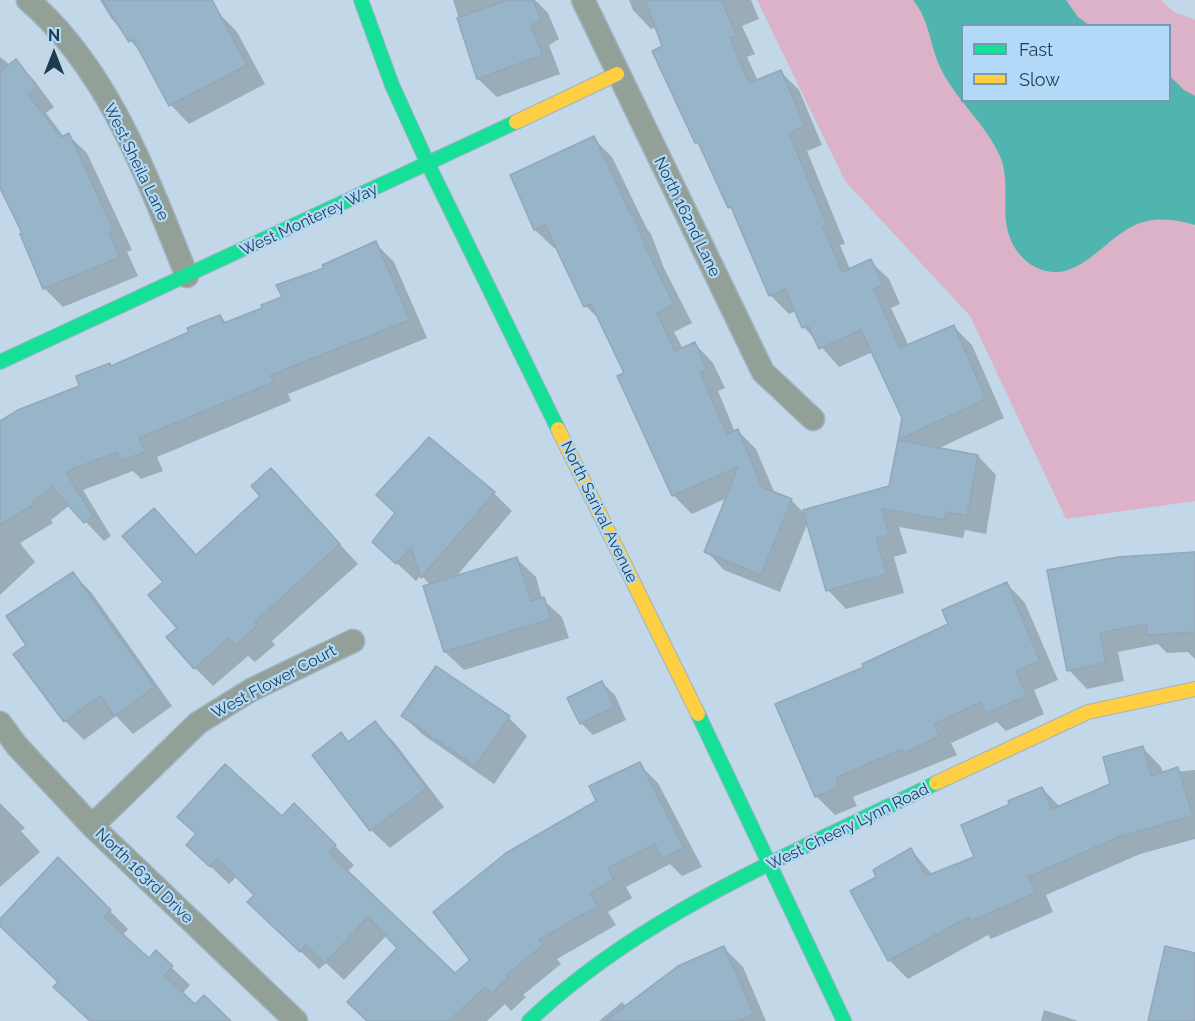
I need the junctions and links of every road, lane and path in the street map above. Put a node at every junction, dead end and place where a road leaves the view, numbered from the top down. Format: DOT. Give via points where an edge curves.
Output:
graph roads {
  1 [pos="28,0"];
  2 [pos="362,0"];
  3 [pos="583,0"];
  4 [pos="617,74"];
  5 [pos="428,164"];
  6 [pos="187,276"];
  7 [pos="0,362"];
  8 [pos="813,419"];
  9 [pos="353,641"];
  10 [pos="1195,689"];
  11 [pos="0,723"];
  12 [pos="92,826"];
  13 [pos="771,864"];
  14 [pos="296,1021"];
  15 [pos="529,1021"];
  16 [pos="844,1021"];
  1 -- 6 [label="street, West Sheila Lane" via="64,34 121,123"];
  2 -- 5 [label="street, North Sarival Avenue" via="393,86"];
  3 -- 4 [label="street, North 162nd Lane"];
  4 -- 5 [label="street, West Monterey Way"];
  4 -- 8 [label="street, North 162nd Lane" via="763,372"];
  5 -- 6 [label="street, West Monterey Way"];
  5 -- 13 [label="street, North Sarival Avenue"];
  6 -- 7 [label="street, West Monterey Way"];
  9 -- 12 [label="street, West Flower Court" via="251,690 198,723"];
  10 -- 13 [label="street, West Cheery Lynn Road" via="1088,712"];
  11 -- 12 [label="street, North 163rd Drive"];
  12 -- 14 [label="street, North 163rd Drive"];
  13 -- 15 [label="street, West Cheery Lynn Road" via="614,948 574,978"];
  13 -- 16 [label="street, North Sarival Avenue"];
}
